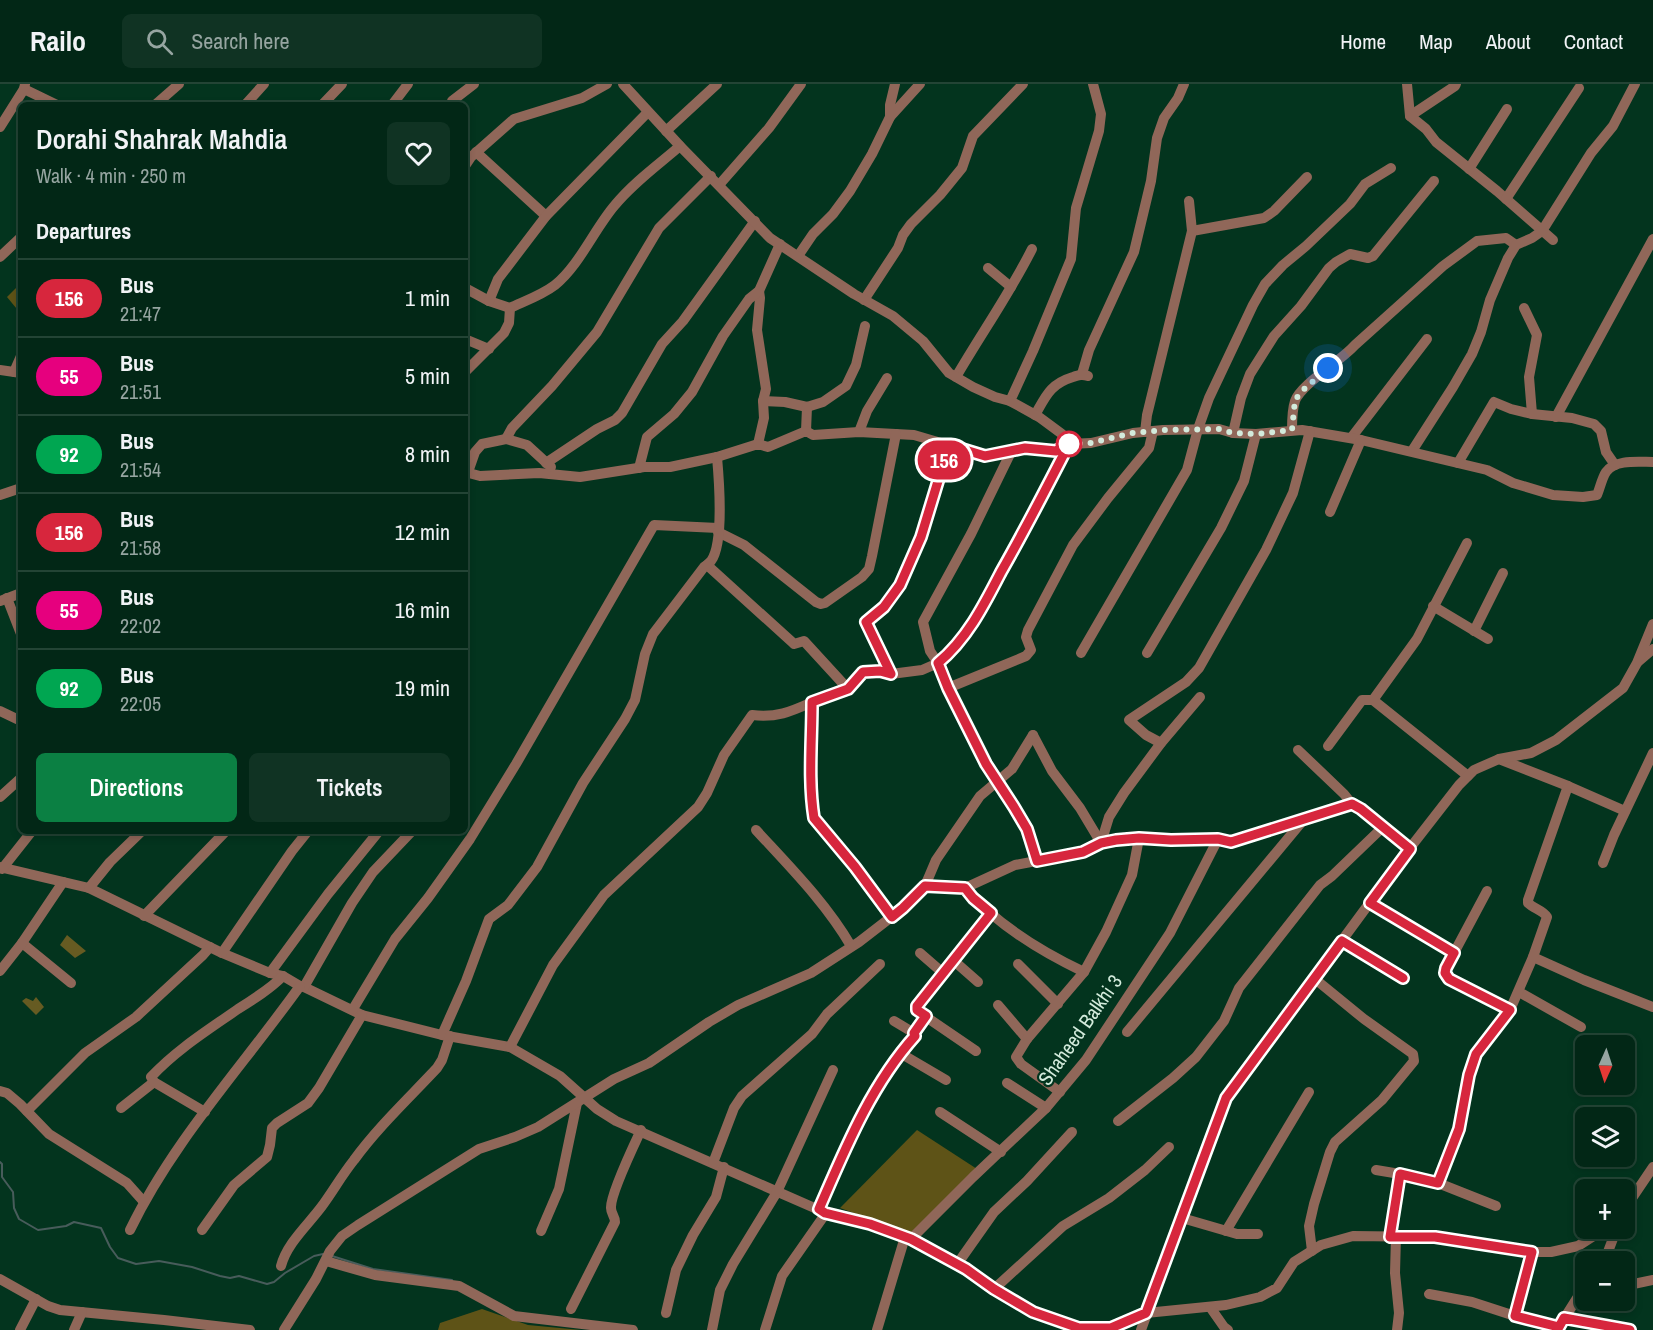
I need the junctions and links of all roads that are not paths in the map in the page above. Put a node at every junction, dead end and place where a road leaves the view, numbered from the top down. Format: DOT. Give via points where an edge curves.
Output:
graph roads {
  1 [pos="179,84"];
  2 [pos="264,84"];
  3 [pos="342,84"];
  4 [pos="408,84"];
  5 [pos="474,84"];
  6 [pos="607,84"];
  7 [pos="623,84"];
  8 [pos="717,84"];
  9 [pos="801,84"];
  10 [pos="895,84"];
  11 [pos="920,84"];
  12 [pos="1023,84"];
  13 [pos="1093,84"];
  14 [pos="1184,84"];
  15 [pos="1407,84"];
  16 [pos="1456,84"];
  17 [pos="1635,84"];
  18 [pos="25,87"];
  19 [pos="1579,88"];
  20 [pos="452,101"];
  21 [pos="52,102"];
  22 [pos="158,102"];
  23 [pos="248,102"];
  24 [pos="325,102"];
  25 [pos="394,102"];
  26 [pos="1507,109"];
  27 [pos="648,112"];
  28 [pos="1410,116"];
  29 [pos="890,117"];
  30 [pos="0,127"];
  31 [pos="666,131"];
  32 [pos="680,146"];
  33 [pos="476,152"];
  34 [pos="468,162"];
  35 [pos="1391,168"];
  36 [pos="1468,168"];
  37 [pos="711,176"];
  38 [pos="1307,177"];
  39 [pos="1434,182"];
  40 [pos="719,185"];
  41 [pos="1506,199"];
  42 [pos="1189,201"];
  43 [pos="546,216"];
  44 [pos="754,221"];
  45 [pos="1192,231"];
  46 [pos="1542,231"];
  47 [pos="1653,239"];
  48 [pos="18,240"];
  49 [pos="1553,240"];
  50 [pos="780,244"];
  51 [pos="1516,246"];
  52 [pos="1032,249"];
  53 [pos="798,256"];
  54 [pos="0,257"];
  55 [pos="988,268"];
  56 [pos="1011,287"];
  57 [pos="468,290"];
  58 [pos="759,291"];
  59 [pos="864,300"];
  60 [pos="489,301"];
  61 [pos="510,308"];
  62 [pos="1524,308"];
  63 [pos="865,326"];
  64 [pos="1427,339"];
  65 [pos="468,340"];
  66 [pos="489,349"];
  67 [pos="468,369"];
  68 [pos="0,370"];
  69 [pos="17,373"];
  70 [pos="956,377"];
  71 [pos="887,378"];
  72 [pos="763,401"];
  73 [pos="1010,401"];
  74 [pos="807,407"];
  75 [pos="1532,414"];
  76 [pos="1035,415"];
  77 [pos="1556,417"];
  78 [pos="1198,429"];
  79 [pos="1292,430"];
  80 [pos="806,431"];
  81 [pos="1310,431"];
  82 [pos="859,432"];
  83 [pos="1149,432"];
  84 [pos="1233,433"];
  85 [pos="896,434"];
  86 [pos="1256,434"];
  87 [pos="506,439"];
  88 [pos="1356,439"];
  89 [pos="758,444"];
  90 [pos="1069,444"];
  91 [pos="949,445"];
  92 [pos="1412,451"];
  93 [pos="1011,452"];
  94 [pos="717,457"];
  95 [pos="1652,460"];
  96 [pos="546,463"];
  97 [pos="1458,463"];
  98 [pos="1615,465"];
  99 [pos="468,468"];
  100 [pos="639,468"];
  101 [pos="468,473"];
  102 [pos="560,475"];
  103 [pos="18,489"];
  104 [pos="0,495"];
  105 [pos="1330,512"];
  106 [pos="718,530"];
  107 [pos="1467,543"];
  108 [pos="706,565"];
  109 [pos="1503,573"];
  110 [pos="4,599"];
  111 [pos="1433,606"];
  112 [pos="1653,624"];
  113 [pos="18,628"];
  114 [pos="1473,632"];
  115 [pos="1488,639"];
  116 [pos="1653,649"];
  117 [pos="1081,653"];
  118 [pos="1147,653"];
  119 [pos="938,663"];
  120 [pos="1637,663"];
  121 [pos="891,674"];
  122 [pos="948,688"];
  123 [pos="848,689"];
  124 [pos="1200,697"];
  125 [pos="1372,700"];
  126 [pos="812,702"];
  127 [pos="0,711"];
  128 [pos="18,720"];
  129 [pos="1161,742"];
  130 [pos="1328,746"];
  131 [pos="1298,750"];
  132 [pos="1653,753"];
  133 [pos="1498,759"];
  134 [pos="1468,776"];
  135 [pos="18,781"];
  136 [pos="998,782"];
  137 [pos="1568,786"];
  138 [pos="0,797"];
  139 [pos="1352,804"];
  140 [pos="1625,811"];
  141 [pos="1305,818"];
  142 [pos="1383,828"];
  143 [pos="756,830"];
  144 [pos="29,834"];
  145 [pos="139,834"];
  146 [pos="223,834"];
  147 [pos="306,834"];
  148 [pos="377,834"];
  149 [pos="409,834"];
  150 [pos="1139,838"];
  151 [pos="1218,839"];
  152 [pos="1101,843"];
  153 [pos="1410,849"];
  154 [pos="1037,861"];
  155 [pos="1603,863"];
  156 [pos="1,868"];
  157 [pos="63,882"];
  158 [pos="925,886"];
  159 [pos="89,888"];
  160 [pos="965,888"];
  161 [pos="1487,891"];
  162 [pos="1370,903"];
  163 [pos="991,913"];
  164 [pos="144,916"];
  165 [pos="892,917"];
  166 [pos="1342,941"];
  167 [pos="22,943"];
  168 [pos="852,946"];
  169 [pos="210,947"];
  170 [pos="222,953"];
  171 [pos="921,953"];
  172 [pos="1454,953"];
  173 [pos="1533,957"];
  174 [pos="953,960"];
  175 [pos="880,964"];
  176 [pos="1018,964"];
  177 [pos="0,971"];
  178 [pos="1084,972"];
  179 [pos="270,973"];
  180 [pos="943,973"];
  181 [pos="283,976"];
  182 [pos="1403,978"];
  183 [pos="1315,979"];
  184 [pos="71,982"];
  185 [pos="978,982"];
  186 [pos="302,987"];
  187 [pos="1519,992"];
  188 [pos="1058,1004"];
  189 [pos="998,1005"];
  190 [pos="1653,1007"];
  191 [pos="1510,1010"];
  192 [pos="358,1012"];
  193 [pos="926,1016"];
  194 [pos="894,1021"];
  195 [pos="1581,1027"];
  196 [pos="1127,1032"];
  197 [pos="914,1033"];
  198 [pos="446,1036"];
  199 [pos="1028,1039"];
  200 [pos="510,1047"];
  201 [pos="976,1051"];
  202 [pos="900,1053"];
  203 [pos="833,1070"];
  204 [pos="946,1080"];
  205 [pos="154,1082"];
  206 [pos="1007,1083"];
  207 [pos="0,1091"];
  208 [pos="1060,1092"];
  209 [pos="1309,1092"];
  210 [pos="581,1101"];
  211 [pos="121,1108"];
  212 [pos="1046,1108"];
  213 [pos="27,1111"];
  214 [pos="205,1112"];
  215 [pos="940,1112"];
  216 [pos="1118,1121"];
  217 [pos="641,1130"];
  218 [pos="1072,1132"];
  219 [pos="1169,1148"];
  220 [pos="1001,1152"];
  221 [pos="718,1165"];
  222 [pos="1653,1167"];
  223 [pos="1376,1170"];
  224 [pos="1400,1174"];
  225 [pos="1438,1183"];
  226 [pos="777,1192"];
  227 [pos="1635,1194"];
  228 [pos="144,1202"];
  229 [pos="1496,1206"];
  230 [pos="822,1211"];
  231 [pos="1182,1218"];
  232 [pos="130,1230"];
  233 [pos="202,1230"];
  234 [pos="541,1231"];
  235 [pos="1226,1231"];
  236 [pos="1258,1234"];
  237 [pos="1394,1237"];
  238 [pos="908,1238"];
  239 [pos="1589,1239"];
  240 [pos="1312,1251"];
  241 [pos="1532,1252"];
  242 [pos="328,1257"];
  243 [pos="958,1263"];
  244 [pos="282,1266"];
  245 [pos="0,1279"];
  246 [pos="1653,1280"];
  247 [pos="1635,1284"];
  248 [pos="994,1289"];
  249 [pos="1429,1294"];
  250 [pos="36,1299"];
  251 [pos="1575,1301"];
  252 [pos="1210,1307"];
  253 [pos="572,1309"];
  254 [pos="82,1312"];
  255 [pos="666,1313"];
  256 [pos="1146,1313"];
  257 [pos="1515,1316"];
  258 [pos="1560,1325"];
  259 [pos="20,1330"];
  260 [pos="74,1330"];
  261 [pos="250,1330"];
  262 [pos="284,1330"];
  263 [pos="633,1330"];
  264 [pos="712,1330"];
  265 [pos="765,1330"];
  266 [pos="877,1330"];
  267 [pos="1141,1330"];
  268 [pos="1228,1330"];
  269 [pos="1397,1330"];
  270 [pos="1631,1330"];
  1 -- 22 [label="street"];
  2 -- 23 [label="street"];
  3 -- 24 [label="street"];
  4 -- 25 [label="street"];
  5 -- 20 [label="street"];
  6 -- 33 [label="street" via="582,98 514,119"];
  7 -- 27 [label="street"];
  8 -- 31 [label="street"];
  9 -- 40 [label="street"];
  10 -- 29 [label="street"];
  11 -- 29 [label="street"];
  12 -- 59 [label="street" via="973,136 962,168 911,224"];
  13 -- 73 [label="street" via="1101,114 1099,131 1076,208 1071,259"];
  14 -- 76 [label="street" via="1157,138 1134,252 1089,350 1085,375 1058,383"];
  15 -- 28 [label="street"];
  16 -- 28 [label="street"];
  17 -- 46 [label="street" via="1613,126 1591,153"];
  18 -- 21 [label="street"];
  18 -- 30 [label="street"];
  19 -- 41 [label="street"];
  26 -- 36 [label="street"];
  27 -- 31 [label="street"];
  27 -- 43 [label="street"];
  28 -- 36 [label="street"];
  29 -- 53 [label="street" via="850,191"];
  31 -- 32 [label="street"];
  32 -- 37 [label="street"];
  32 -- 61 [label="street" via="615,205 571,268 555,284"];
  33 -- 34 [label="street"];
  33 -- 43 [label="street"];
  35 -- 78 [label="street" via="1365,184 1350,204 1265,284 1209,398"];
  36 -- 41 [label="street"];
  37 -- 40 [label="street"];
  37 -- 87 [label="street" via="659,228 597,332"];
  38 -- 45 [label="street" via="1264,218"];
  39 -- 84 [label="street" via="1373,256 1350,254 1336,262 1274,336 1250,374"];
  40 -- 44 [label="street"];
  41 -- 46 [label="street"];
  42 -- 45 [label="street"];
  43 -- 60 [label="street" via="498,279"];
  44 -- 50 [label="street"];
  44 -- 96 [label="street" via="662,344 622,413"];
  45 -- 83 [label="street" via="1147,415"];
  46 -- 49 [label="street"];
  46 -- 51 [label="street"];
  47 -- 77 [label="street"];
  48 -- 54 [label="street"];
  50 -- 53 [label="street"];
  50 -- 58 [label="street"];
  51 -- 79 [label="street" via="1506,238 1477,241 1443,266 1302,391 1295,400"];
  51 -- 92 [label="street" via="1490,300 1472,354"];
  52 -- 56 [label="street"];
  53 -- 59 [label="street"];
  55 -- 56 [label="street"];
  56 -- 70 [label="street"];
  57 -- 60 [label="street"];
  58 -- 72 [label="street" via="757,330 766,389"];
  58 -- 100 [label="street" via="723,336 692,392 647,437"];
  59 -- 70 [label="street" via="893,316 923,341"];
  60 -- 61 [label="street"];
  61 -- 66 [label="street" via="509,324"];
  62 -- 75 [label="street" via="1537,335 1528,377"];
  63 -- 74 [label="street" via="856,365 846,386 823,402"];
  64 -- 88 [label="street"];
  65 -- 66 [label="street"];
  66 -- 67 [label="street"];
  68 -- 69 [label="street"];
  70 -- 73 [label="street"];
  71 -- 82 [label="street"];
  72 -- 74 [label="street"];
  72 -- 89 [label="street"];
  73 -- 76 [label="street"];
  74 -- 80 [label="street"];
  75 -- 77 [label="street"];
  75 -- 97 [label="street" via="1494,402"];
  76 -- 90 [label="street" via="1062,434"];
  77 -- 98 [label="street" via="1594,424 1601,431 1606,452"];
  78 -- 83 [label="street"];
  78 -- 84 [label="street"];
  78 -- 117 [label="street" via="1187,470"];
  79 -- 81 [label="street"];
  79 -- 86 [label="street"];
  80 -- 82 [label="street" via="813,435"];
  80 -- 89 [label="street" via="768,447"];
  81 -- 88 [label="street"];
  81 -- 129 [label="street" via="1293,493 1271,541 1199,668 1186,682 1129,720"];
  82 -- 85 [label="street"];
  83 -- 90 [label="street"];
  83 -- 122 [label="street" via="1149,448 1073,545 1028,630 1026,637 1031,650 1026,656"];
  84 -- 86 [label="street"];
  85 -- 91 [label="street"];
  85 -- 106 [label="street" via="868,569 825,603 816,602 744,545"];
  86 -- 118 [label="street" via="1244,481 1221,528"];
  87 -- 96 [label="street" via="527,445"];
  87 -- 99 [label="street" via="482,444"];
  88 -- 92 [label="street"];
  88 -- 105 [label="street"];
  89 -- 94 [label="street"];
  90 -- 93 [label="street" via="1056,451 1025,448"];
  90 -- 119 [label="street" via="975,621"];
  91 -- 93 [label="street" via="985,456"];
  91 -- 121 [label="street" via="921,537 900,585 884,607 866,622"];
  92 -- 97 [label="street"];
  93 -- 119 [label="street" via="923,622 930,651"];
  94 -- 100 [label="street" via="670,467"];
  94 -- 106 [label="street"];
  95 -- 98 [label="street"];
  96 -- 102 [label="street"];
  97 -- 98 [label="street" via="1552,495 1583,497 1597,495 1607,471"];
  100 -- 102 [label="street" via="580,477"];
  101 -- 102 [label="street" via="480,476"];
  103 -- 104 [label="street"];
  106 -- 108 [label="street" via="714,556"];
  106 -- 192 [label="street" via="654,525 470,839 395,939"];
  107 -- 111 [label="street"];
  108 -- 123 [label="street" via="792,642 804,640"];
  108 -- 198 [label="street" via="653,634 626,719 583,783 537,867 508,905 489,920"];
  109 -- 114 [label="street"];
  110 -- 113 [label="street"];
  111 -- 114 [label="street"];
  111 -- 125 [label="street" via="1417,639"];
  112 -- 120 [label="street"];
  114 -- 115 [label="street"];
  116 -- 120 [label="street"];
  119 -- 121 [label="street" via="922,670"];
  119 -- 122 [label="street"];
  120 -- 133 [label="street" via="1623,687 1556,740 1531,753"];
  121 -- 123 [label="street" via="863,672"];
  122 -- 136 [label="street"];
  123 -- 126 [label="street"];
  124 -- 129 [label="street"];
  125 -- 130 [label="street" via="1362,700"];
  125 -- 134 [label="street"];
  126 -- 165 [label="street" via="810,781 814,818"];
  126 -- 200 [label="street" via="778,715 752,715 724,755 698,807 604,895 553,965"];
  127 -- 128 [label="street"];
  129 -- 152 [label="street" via="1109,817"];
  131 -- 139 [label="street"];
  132 -- 140 [label="street"];
  133 -- 134 [label="street"];
  133 -- 137 [label="street"];
  134 -- 153 [label="street"];
  135 -- 138 [label="street"];
  136 -- 152 [label="street" via="1012,769 1033,735 1052,771"];
  136 -- 154 [label="street" via="1027,829"];
  136 -- 158 [label="street" via="980,796 936,860"];
  137 -- 140 [label="street"];
  137 -- 173 [label="street" via="1528,900 1547,918"];
  139 -- 141 [label="street"];
  139 -- 142 [label="street"];
  140 -- 155 [label="street"];
  141 -- 151 [label="street" via="1231,842"];
  141 -- 196 [label="street"];
  142 -- 153 [label="street"];
  142 -- 216 [label="street" via="1320,885 1239,988 1224,1021 1196,1057"];
  143 -- 168 [label="street" via="839,925"];
  144 -- 156 [label="street"];
  145 -- 159 [label="street"];
  146 -- 164 [label="street"];
  147 -- 170 [label="street"];
  148 -- 179 [label="street"];
  149 -- 186 [label="street" via="373,872"];
  150 -- 151 [label="street"];
  150 -- 152 [label="street"];
  150 -- 178 [label="street" via="1132,875"];
  151 -- 208 [label="street, Shaheed Balkhi 3" via="1170,933 1086,1060"];
  152 -- 154 [label="street" via="1083,852"];
  153 -- 162 [label="street"];
  154 -- 160 [label="street" via="1015,865"];
  156 -- 157 [label="street"];
  157 -- 159 [label="street"];
  157 -- 167 [label="street"];
  158 -- 160 [label="street"];
  158 -- 165 [label="street"];
  159 -- 164 [label="street"];
  160 -- 163 [label="street"];
  161 -- 172 [label="street"];
  162 -- 166 [label="street"];
  162 -- 172 [label="street"];
  163 -- 174 [label="street"];
  163 -- 178 [label="street" via="1027,942"];
  164 -- 169 [label="street"];
  165 -- 168 [label="street"];
  166 -- 182 [label="street"];
  166 -- 183 [label="street"];
  167 -- 177 [label="street"];
  167 -- 184 [label="street"];
  168 -- 210 [label="street" via="811,973 738,1005 649,1063 614,1079"];
  169 -- 170 [label="street"];
  169 -- 213 [label="street" via="136,1017 85,1053"];
  170 -- 179 [label="street"];
  171 -- 180 [label="street"];
  172 -- 191 [label="street" via="1445,973 1449,979"];
  173 -- 187 [label="street"];
  173 -- 190 [label="street"];
  174 -- 180 [label="street"];
  174 -- 185 [label="street"];
  175 -- 221 [label="street" via="827,1014 812,1034 742,1096 734,1108"];
  176 -- 188 [label="street"];
  178 -- 188 [label="street"];
  179 -- 181 [label="street"];
  180 -- 193 [label="street" via="917,1006"];
  181 -- 186 [label="street"];
  181 -- 205 [label="street" via="170,1058 151,1077"];
  183 -- 231 [label="street" via="1226,1098"];
  183 -- 240 [label="street" via="1413,1054 1414,1061 1382,1100 1335,1142 1309,1226"];
  186 -- 192 [label="street"];
  186 -- 214 [label="street"];
  187 -- 191 [label="street"];
  187 -- 195 [label="street"];
  188 -- 199 [label="street"];
  189 -- 199 [label="street"];
  191 -- 225 [label="street" via="1476,1054 1459,1129"];
  192 -- 198 [label="street"];
  192 -- 233 [label="street" via="319,1088 308,1103 272,1128 267,1157 234,1185"];
  193 -- 197 [label="street"];
  193 -- 201 [label="street"];
  194 -- 197 [label="street"];
  197 -- 202 [label="street"];
  198 -- 200 [label="street"];
  198 -- 244 [label="street" via="437,1068 354,1159 289,1248"];
  199 -- 208 [label="street" via="1016,1057"];
  200 -- 210 [label="street" via="560,1076"];
  202 -- 204 [label="street"];
  202 -- 230 [label="street" via="868,1103 841,1157"];
  203 -- 226 [label="street"];
  205 -- 211 [label="street"];
  205 -- 214 [label="street"];
  206 -- 212 [label="street"];
  207 -- 213 [label="street"];
  208 -- 212 [label="street, Shaheed Balkhi 3"];
  209 -- 235 [label="street"];
  210 -- 217 [label="street"];
  210 -- 234 [label="street" via="559,1189"];
  210 -- 242 [label="street" via="538,1127 479,1149 342,1236"];
  212 -- 220 [label="street, Shaheed Balkhi 3"];
  213 -- 228 [label="street" via="49,1134 127,1183"];
  214 -- 228 [label="street"];
  215 -- 220 [label="street"];
  217 -- 221 [label="street"];
  217 -- 253 [label="street" via="614,1193 611,1208 615,1222"];
  218 -- 243 [label="street" via="994,1212"];
  219 -- 248 [label="street" via="1109,1198 1063,1226"];
  220 -- 238 [label="street, Shaheed Balkhi 3"];
  221 -- 226 [label="street"];
  221 -- 255 [label="street" via="716,1197 676,1270"];
  222 -- 227 [label="street"];
  223 -- 224 [label="street"];
  224 -- 225 [label="street"];
  224 -- 237 [label="street"];
  225 -- 229 [label="street"];
  226 -- 230 [label="street"];
  226 -- 264 [label="street" via="720,1290"];
  228 -- 232 [label="street"];
  230 -- 238 [label="street"];
  230 -- 265 [label="street" via="782,1276"];
  231 -- 235 [label="street"];
  231 -- 256 [label="street"];
  235 -- 236 [label="street"];
  237 -- 240 [label="street" via="1353,1236"];
  237 -- 241 [label="street" via="1435,1237"];
  237 -- 269 [label="street"];
  238 -- 243 [label="street"];
  238 -- 266 [label="street"];
  239 -- 241 [label="street" via="1578,1246"];
  240 -- 252 [label="street" via="1294,1262 1277,1288 1260,1297"];
  241 -- 257 [label="street"];
  242 -- 262 [label="street"];
  242 -- 263 [label="street" via="375,1275 459,1286 514,1316"];
  243 -- 248 [label="street"];
  245 -- 250 [label="street"];
  246 -- 247 [label="street"];
  248 -- 256 [label="street" via="1033,1312 1079,1328 1111,1328"];
  249 -- 257 [label="street"];
  250 -- 254 [label="street" via="60,1310"];
  250 -- 259 [label="street"];
  251 -- 258 [label="street"];
  252 -- 256 [label="street"];
  252 -- 268 [label="street"];
  254 -- 260 [label="street"];
  254 -- 261 [label="street"];
  256 -- 267 [label="street"];
  257 -- 258 [label="street"];
  258 -- 270 [label="street"];
}
